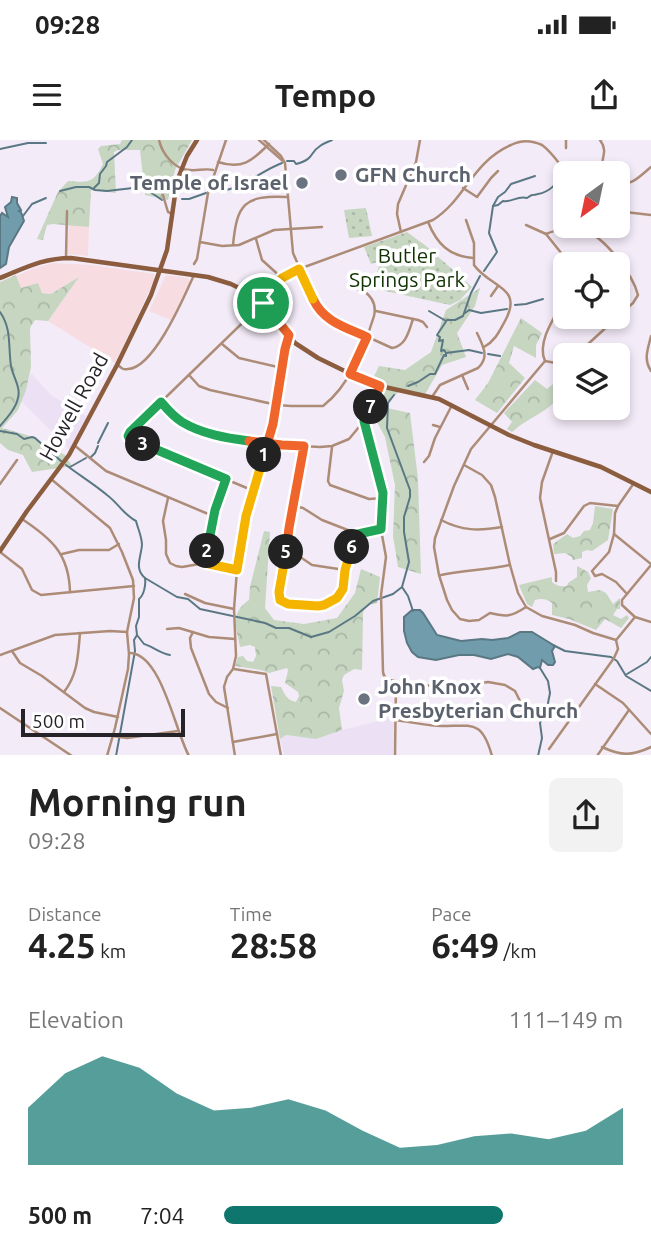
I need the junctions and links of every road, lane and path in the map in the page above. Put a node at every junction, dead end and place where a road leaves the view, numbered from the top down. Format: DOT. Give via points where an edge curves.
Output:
graph roads {
  1 [pos="159,140"];
  2 [pos="197,140"];
  3 [pos="226,140"];
  4 [pos="259,140"];
  5 [pos="264,140"];
  6 [pos="420,140"];
  7 [pos="566,140"];
  8 [pos="600,140"];
  9 [pos="268,146"];
  10 [pos="566,149"];
  11 [pos="556,161"];
  12 [pos="603,161"];
  13 [pos="218,162"];
  14 [pos="651,167"];
  15 [pos="181,169"];
  16 [pos="215,171"];
  17 [pos="498,171"];
  18 [pos="630,183"];
  19 [pos="464,188"];
  20 [pos="162,192"];
  21 [pos="287,197"];
  22 [pos="67,211"];
  23 [pos="630,212"];
  24 [pos="173,214"];
  25 [pos="651,215"];
  26 [pos="466,220"];
  27 [pos="428,222"];
  28 [pos="526,225"];
  29 [pos="322,227"];
  30 [pos="290,229"];
  31 [pos="401,232"];
  32 [pos="553,232"];
  33 [pos="546,234"];
  34 [pos="597,238"];
  35 [pos="256,239"];
  36 [pos="200,242"];
  37 [pos="233,245"];
  38 [pos="560,252"];
  39 [pos="66,258"];
  40 [pos="473,258"];
  41 [pos="194,264"];
  42 [pos="299,269"];
  43 [pos="161,270"];
  44 [pos="194,275"];
  45 [pos="0,278"];
  46 [pos="282,278"];
  47 [pos="498,286"];
  48 [pos="357,289"];
  49 [pos="491,296"];
  50 [pos="263,303"];
  51 [pos="376,311"];
  52 [pos="413,319"];
  53 [pos="553,322"];
  54 [pos="427,327"];
  55 [pos="477,333"];
  56 [pos="289,335"];
  57 [pos="651,336"];
  58 [pos="367,337"];
  59 [pos="221,343"];
  60 [pos="589,343"];
  61 [pos="484,347"];
  62 [pos="545,361"];
  63 [pos="553,362"];
  64 [pos="117,365"];
  65 [pos="282,368"];
  66 [pos="651,371"];
  67 [pos="350,374"];
  68 [pos="188,375"];
  69 [pos="462,375"];
  70 [pos="380,386"];
  71 [pos="468,389"];
  72 [pos="432,397"];
  73 [pos="161,402"];
  74 [pos="276,405"];
  75 [pos="452,405"];
  76 [pos="364,421"];
  77 [pos="433,425"];
  78 [pos="490,426"];
  79 [pos="440,427"];
  80 [pos="268,443"];
  81 [pos="74,446"];
  82 [pos="304,446"];
  83 [pos="332,446"];
  84 [pos="553,451"];
  85 [pos="17,460"];
  86 [pos="424,462"];
  87 [pos="464,464"];
  88 [pos="51,479"];
  89 [pos="226,479"];
  90 [pos="634,483"];
  91 [pos="0,484"];
  92 [pos="254,491"];
  93 [pos="651,492"];
  94 [pos="168,498"];
  95 [pos="383,498"];
  96 [pos="294,506"];
  97 [pos="618,506"];
  98 [pos="213,516"];
  99 [pos="22,519"];
  100 [pos="441,520"];
  101 [pos="502,527"];
  102 [pos="381,529"];
  103 [pos="358,534"];
  104 [pos="614,534"];
  105 [pos="548,539"];
  106 [pos="118,544"];
  107 [pos="287,548"];
  108 [pos="0,552"];
  109 [pos="62,554"];
  110 [pos="205,563"];
  111 [pos="510,565"];
  112 [pos="651,565"];
  113 [pos="598,566"];
  114 [pos="237,570"];
  115 [pos="345,570"];
  116 [pos="602,574"];
  117 [pos="439,575"];
  118 [pos="555,581"];
  119 [pos="134,586"];
  120 [pos="70,592"];
  121 [pos="185,594"];
  122 [pos="627,594"];
  123 [pos="526,607"];
  124 [pos="234,613"];
  125 [pos="635,617"];
  126 [pos="651,622"];
  127 [pos="167,629"];
  128 [pos="127,632"];
  129 [pos="193,632"];
  130 [pos="80,633"];
  131 [pos="236,639"];
  132 [pos="616,640"];
  133 [pos="12,651"];
  134 [pos="133,653"];
  135 [pos="0,655"];
  136 [pos="233,669"];
  137 [pos="396,681"];
  138 [pos="595,684"];
  139 [pos="64,692"];
  140 [pos="0,708"];
  141 [pos="228,708"];
  142 [pos="629,710"];
  143 [pos="118,717"];
  144 [pos="527,719"];
  145 [pos="396,720"];
  146 [pos="178,730"];
  147 [pos="277,734"];
  148 [pos="651,734"];
  149 [pos="118,737"];
  150 [pos="233,742"];
  151 [pos="602,747"];
  152 [pos="651,747"];
  153 [pos="549,749"];
  154 [pos="72,755"];
  155 [pos="107,755"];
  156 [pos="189,755"];
  157 [pos="235,755"];
  158 [pos="281,755"];
  159 [pos="395,755"];
  160 [pos="492,755"];
  161 [pos="597,755"];
  1 -- 15 [label="street" via="170,161"];
  2 -- 15 [label="main road, Howell Road"];
  3 -- 13 [label="street"];
  4 -- 9 [label="street"];
  5 -- 9 [label="street"];
  6 -- 31 [label="street" via="415,166 398,204"];
  7 -- 10 [label="street"];
  8 -- 12 [label="street"];
  9 -- 13 [label="street" via="244,164"];
  9 -- 21 [label="street" via="284,162"];
  11 -- 19 [label="street" via="542,145 522,141 490,156"];
  13 -- 16 [label="street"];
  14 -- 18 [label="street"];
  15 -- 16 [label="street"];
  15 -- 24 [label="main road, Howell Road"];
  16 -- 36 [label="street"];
  17 -- 19 [label="street" via="477,197"];
  19 -- 27 [label="street" via="444,212"];
  20 -- 24 [label="street" via="168,212"];
  21 -- 30 [label="street"];
  21 -- 37 [label="street" via="243,206"];
  22 -- 39 [label="street"];
  23 -- 25 [label="street"];
  24 -- 43 [label="main road, Howell Road"];
  26 -- 40 [label="street" via="474,243"];
  27 -- 31 [label="street"];
  27 -- 40 [label="street" via="434,237 454,255"];
  28 -- 33 [label="street"];
  29 -- 30 [label="street"];
  30 -- 35 [label="street"];
  30 -- 42 [label="street"];
  31 -- 42 [label="street"];
  32 -- 33 [label="street"];
  33 -- 38 [label="street"];
  34 -- 60 [label="street" via="619,261 638,295"];
  35 -- 37 [label="street"];
  35 -- 46 [label="street" via="262,260"];
  36 -- 37 [label="street"];
  36 -- 41 [label="street"];
  39 -- 43 [label="main road"];
  39 -- 45 [label="main road" via="41,261"];
  40 -- 47 [label="street" via="477,269"];
  42 -- 46 [label="street"];
  42 -- 58 [label="street" via="322,314"];
  43 -- 44 [label="main road"];
  43 -- 64 [label="main road, Howell Road"];
  44 -- 50 [label="main road" via="232,284"];
  44 -- 64 [label="street" via="155,350 130,369"];
  46 -- 50 [label="street"];
  47 -- 49 [label="street"];
  47 -- 61 [label="street" via="509,296 511,309 495,339"];
  48 -- 51 [label="street" via="368,293"];
  50 -- 56 [label="main road"];
  50 -- 59 [label="street"];
  51 -- 52 [label="street"];
  51 -- 58 [label="street"];
  52 -- 54 [label="street"];
  52 -- 58 [label="street" via="398,347"];
  53 -- 62 [label="street" via="543,342"];
  55 -- 61 [label="street"];
  56 -- 65 [label="street"];
  56 -- 67 [label="main road" via="309,354"];
  57 -- 66 [label="street" via="646,363"];
  58 -- 67 [label="street"];
  59 -- 65 [label="street" via="239,358"];
  59 -- 68 [label="street"];
  61 -- 69 [label="street" via="482,363"];
  62 -- 63 [label="street"];
  62 -- 78 [label="street"];
  64 -- 81 [label="main road, Howell Road"];
  65 -- 74 [label="street"];
  67 -- 70 [label="main road"];
  67 -- 74 [label="street" via="323,406"];
  68 -- 73 [label="street"];
  68 -- 74 [label="street" via="205,389"];
  69 -- 71 [label="street"];
  69 -- 72 [label="street" via="440,385"];
  70 -- 72 [label="main road"];
  70 -- 76 [label="street"];
  72 -- 75 [label="main road"];
  73 -- 80 [label="street" via="181,421 209,433"];
  73 -- 89 [label="street" via="130,432 130,439"];
  74 -- 80 [label="street"];
  75 -- 78 [label="main road"];
  75 -- 79 [label="street"];
  76 -- 83 [label="street" via="349,439"];
  76 -- 95 [label="street"];
  77 -- 79 [label="street"];
  78 -- 84 [label="main road"];
  78 -- 87 [label="street"];
  79 -- 86 [label="street"];
  80 -- 82 [label="street"];
  80 -- 92 [label="street"];
  81 -- 88 [label="main road, Howell Road"];
  81 -- 94 [label="street" via="106,471"];
  82 -- 83 [label="street"];
  82 -- 96 [label="street"];
  83 -- 95 [label="street" via="329,484 369,499"];
  84 -- 90 [label="main road"];
  84 -- 105 [label="street" via="540,498"];
  85 -- 91 [label="street"];
  87 -- 100 [label="street"];
  87 -- 101 [label="street" via="490,483"];
  88 -- 99 [label="main road, Howell Road"];
  88 -- 106 [label="street" via="107,525"];
  89 -- 92 [label="street"];
  89 -- 98 [label="street"];
  90 -- 93 [label="main road"];
  90 -- 97 [label="street"];
  92 -- 114 [label="street"];
  94 -- 98 [label="street"];
  94 -- 110 [label="street" via="162,518 168,559 181,567"];
  95 -- 102 [label="street"];
  96 -- 103 [label="street"];
  96 -- 107 [label="street"];
  97 -- 104 [label="street"];
  97 -- 105 [label="street" via="590,503 564,533"];
  98 -- 110 [label="street"];
  99 -- 108 [label="main road, Howell Road"];
  99 -- 109 [label="street" via="46,535"];
  100 -- 101 [label="street" via="471,530"];
  100 -- 117 [label="street" via="434,543"];
  101 -- 111 [label="street"];
  102 -- 103 [label="street"];
  102 -- 137 [label="street" via="386,557 381,597 383,674"];
  103 -- 115 [label="street"];
  104 -- 112 [label="street"];
  104 -- 113 [label="street" via="609,552"];
  105 -- 118 [label="street"];
  106 -- 109 [label="street" via="109,551"];
  106 -- 119 [label="street"];
  107 -- 115 [label="street" via="312,565"];
  107 -- 115 [label="street" via="279,594 284,603 327,604 342,592"];
  108 -- 120 [label="street" via="22,569 32,590 41,595"];
  109 -- 120 [label="street"];
  110 -- 114 [label="street"];
  111 -- 117 [label="street"];
  111 -- 123 [label="street"];
  112 -- 122 [label="street"];
  113 -- 116 [label="street"];
  113 -- 116 [label="street" via="593,575"];
  114 -- 124 [label="street"];
  116 -- 122 [label="street"];
  117 -- 123 [label="street" via="448,603 464,621 488,613 508,616"];
  119 -- 120 [label="street"];
  119 -- 128 [label="street"];
  121 -- 124 [label="street"];
  122 -- 125 [label="street" via="622,605"];
  123 -- 132 [label="street"];
  124 -- 131 [label="street"];
  125 -- 126 [label="street"];
  125 -- 132 [label="street"];
  127 -- 129 [label="street"];
  128 -- 130 [label="street"];
  128 -- 134 [label="street"];
  129 -- 131 [label="street"];
  129 -- 141 [label="street" via="190,645 209,694"];
  130 -- 133 [label="street" via="50,636"];
  130 -- 139 [label="street" via="77,666"];
  131 -- 136 [label="street"];
  132 -- 138 [label="street" via="618,649"];
  133 -- 135 [label="street"];
  133 -- 139 [label="street" via="20,663"];
  134 -- 143 [label="street"];
  134 -- 146 [label="street" via="145,659 159,681"];
  136 -- 141 [label="street" via="225,684"];
  136 -- 147 [label="street" via="266,674"];
  137 -- 144 [label="street" via="446,688 505,685 515,691"];
  137 -- 145 [label="street"];
  138 -- 142 [label="street"];
  138 -- 153 [label="street"];
  139 -- 143 [label="street" via="90,710"];
  140 -- 154 [label="street"];
  141 -- 150 [label="street"];
  142 -- 148 [label="street"];
  142 -- 151 [label="street"];
  143 -- 149 [label="street"];
  145 -- 159 [label="street"];
  145 -- 160 [label="street" via="472,725 485,736"];
  146 -- 149 [label="street"];
  146 -- 156 [label="street"];
  147 -- 150 [label="street"];
  147 -- 158 [label="street"];
  149 -- 155 [label="street"];
  150 -- 157 [label="street"];
  151 -- 152 [label="street" via="624,755"];
  151 -- 161 [label="street"];
}
